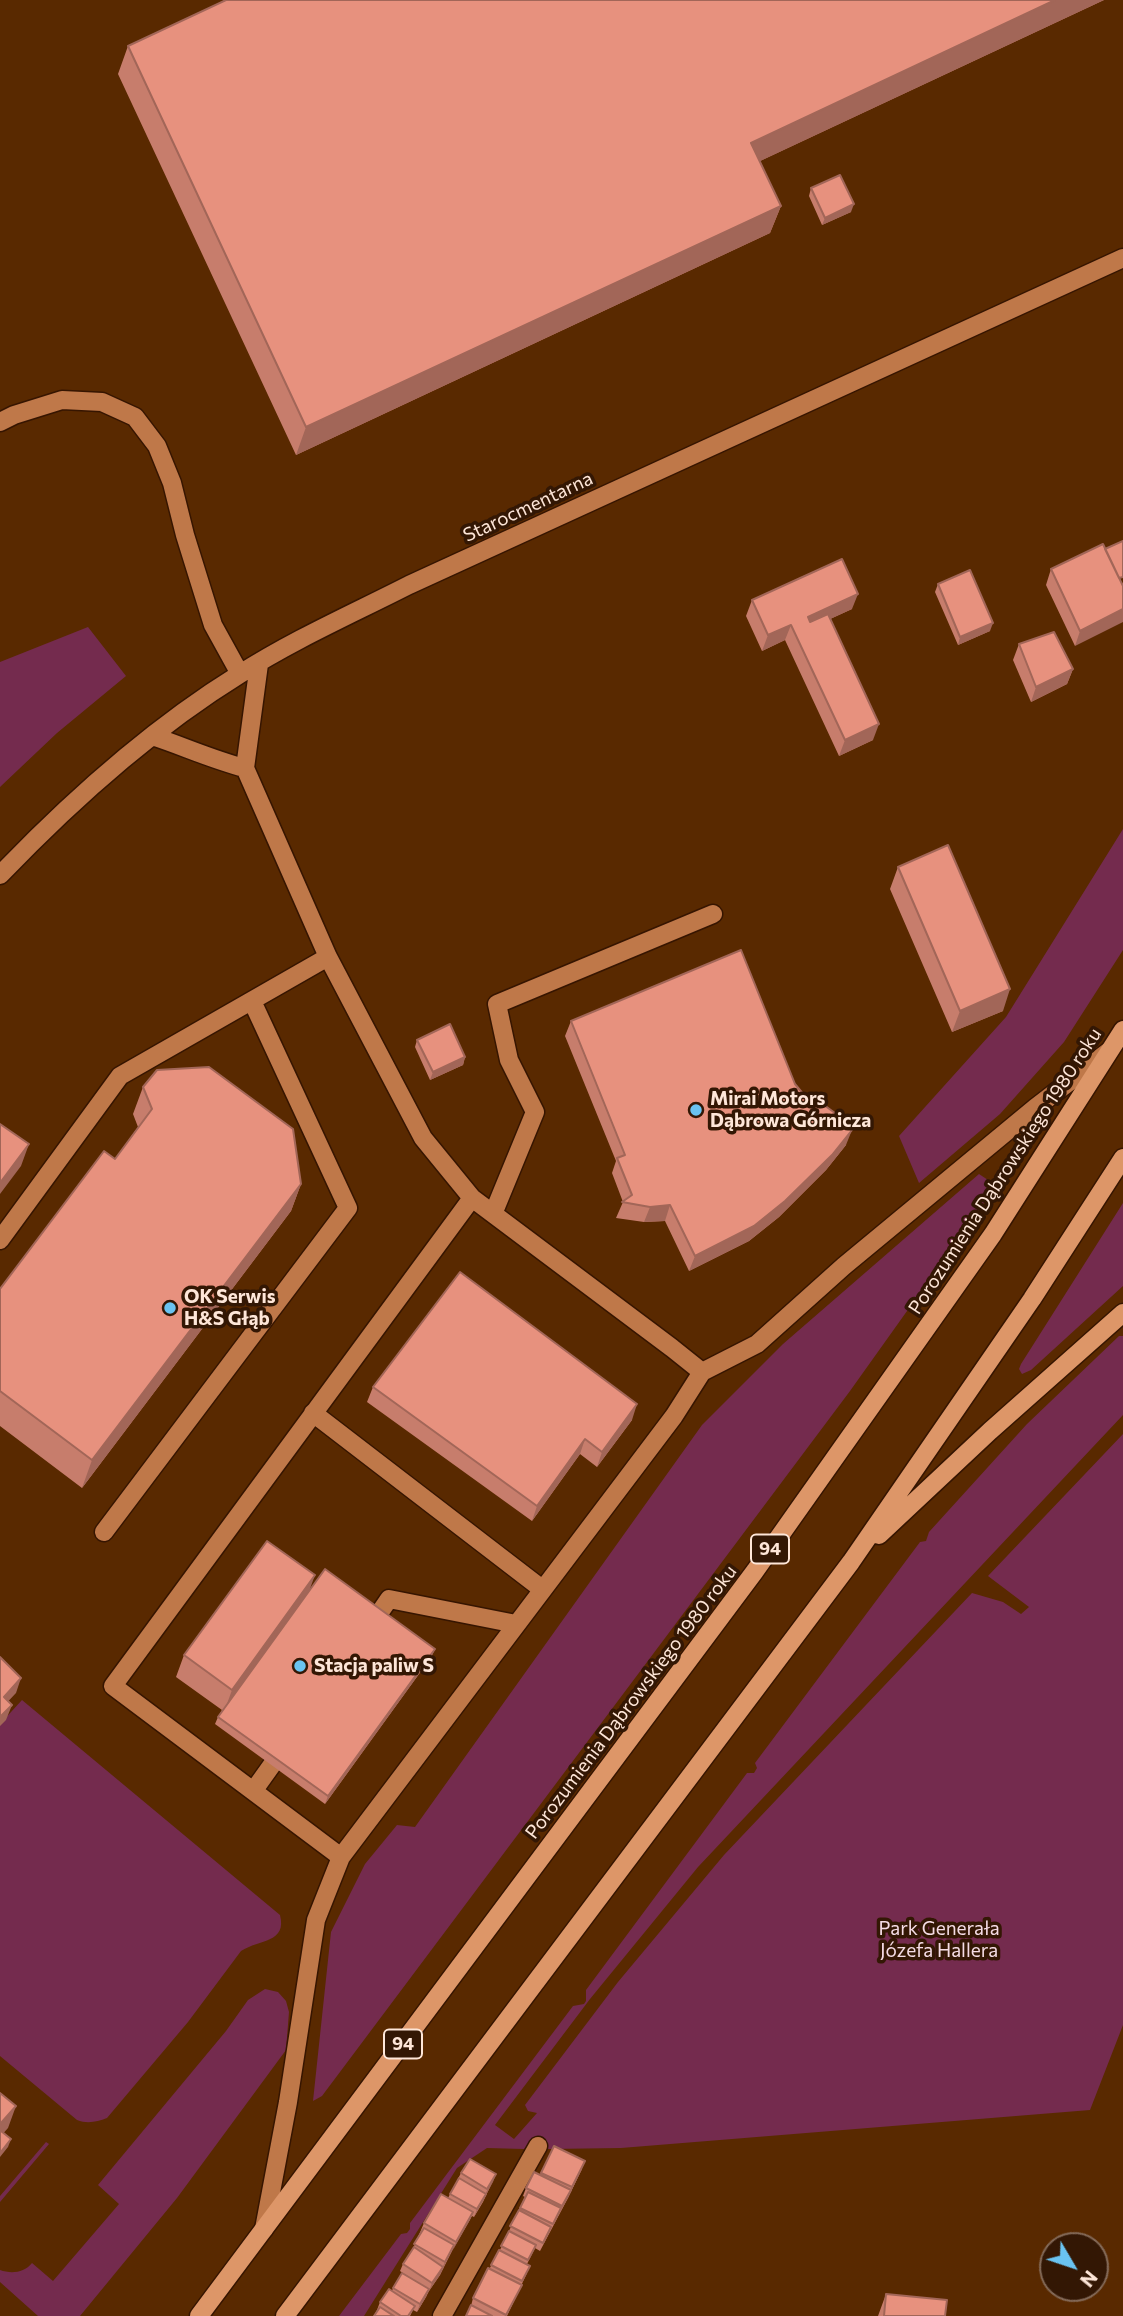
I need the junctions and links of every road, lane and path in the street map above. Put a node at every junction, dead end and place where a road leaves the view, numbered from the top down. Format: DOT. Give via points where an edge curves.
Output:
graph roads {
  1 [pos="1123,258"];
  2 [pos="0,422"];
  3 [pos="259,664"];
  4 [pos="240,674"];
  5 [pos="152,736"];
  6 [pos="245,768"];
  7 [pos="0,875"];
  8 [pos="713,914"];
  9 [pos="328,957"];
  10 [pos="252,1001"];
  11 [pos="1123,1030"];
  12 [pos="1108,1052"];
  13 [pos="1123,1158"];
  14 [pos="472,1198"];
  15 [pos="493,1214"];
  16 [pos="0,1240"];
  17 [pos="1123,1313"];
  18 [pos="702,1372"];
  19 [pos="313,1413"];
  20 [pos="104,1532"];
  21 [pos="851,1562"];
  22 [pos="542,1588"];
  23 [pos="516,1624"];
  24 [pos="358,1644"];
  25 [pos="295,1732"];
  26 [pos="254,1790"];
  27 [pos="341,1857"];
  28 [pos="538,2146"];
  29 [pos="264,2230"];
  30 [pos="199,2316"];
  31 [pos="285,2316"];
  32 [pos="442,2316"];
  1 -- 3 [label="street, Starocmentarna" via="409,585"];
  2 -- 4 [label="street" via="62,400 102,402 135,417 157,446 172,482 213,625"];
  3 -- 4 [label="street, Starocmentarna"];
  3 -- 6 [label="street"];
  4 -- 5 [label="street, Starocmentarna"];
  5 -- 6 [label="street"];
  5 -- 7 [label="street, Starocmentarna" via="89,788"];
  6 -- 9 [label="street"];
  8 -- 15 [label="street" via="497,1004 509,1060 534,1112"];
  9 -- 10 [label="street"];
  9 -- 14 [label="street" via="422,1138"];
  10 -- 16 [label="street" via="120,1076"];
  10 -- 20 [label="street" via="348,1208"];
  11 -- 12 [label="main road, Porozumienia Dąbrowskiego 1980 roku / 94"];
  12 -- 18 [label="street" via="887,1231 757,1344"];
  12 -- 29 [label="main road, Porozumienia Dąbrowskiego 1980 roku / 94" via="993,1234 755,1571"];
  13 -- 21 [label="main road"];
  14 -- 15 [label="street"];
  14 -- 19 [label="street"];
  15 -- 18 [label="street"];
  17 -- 21 [label="main road"];
  18 -- 22 [label="street" via="674,1416"];
  19 -- 22 [label="street"];
  19 -- 26 [label="street" via="113,1686"];
  21 -- 31 [label="main road"];
  22 -- 23 [label="street"];
  23 -- 24 [label="street" via="389,1599"];
  23 -- 27 [label="street"];
  25 -- 26 [label="street"];
  26 -- 27 [label="street"];
  27 -- 29 [label="street" via="317,1920"];
  28 -- 32 [label="street"];
  29 -- 30 [label="main road, Porozumienia Dąbrowskiego 1980 roku / 94"];
}
